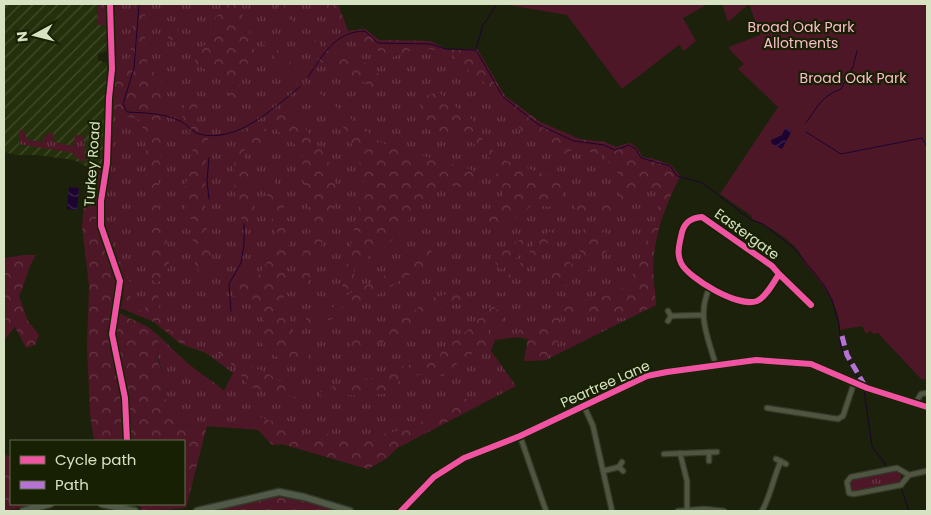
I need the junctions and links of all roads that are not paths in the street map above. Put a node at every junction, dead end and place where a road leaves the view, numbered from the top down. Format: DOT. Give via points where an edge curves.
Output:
graph roads {
  1 [pos="110,4"];
  2 [pos="779,274"];
  3 [pos="710,287"];
  4 [pos="806,301"];
  5 [pos="811,305"];
  6 [pos="802,306"];
  7 [pos="668,311"];
  8 [pos="702,315"];
  9 [pos="716,366"];
  10 [pos="854,383"];
  11 [pos="927,393"];
  12 [pos="916,402"];
  13 [pos="584,406"];
  14 [pos="927,407"];
  15 [pos="767,408"];
  16 [pos="520,436"];
  17 [pos="127,440"];
  18 [pos="709,452"];
  19 [pos="718,452"];
  20 [pos="680,453"];
  21 [pos="664,454"];
  22 [pos="709,461"];
  23 [pos="622,462"];
  24 [pos="786,464"];
  25 [pos="619,468"];
  26 [pos="603,471"];
  27 [pos="624,471"];
  28 [pos="927,471"];
  29 [pos="908,474"];
  30 [pos="46,505"];
  31 [pos="107,505"];
  32 [pos="687,510"];
  33 [pos="22,511"];
  34 [pos="135,511"];
  35 [pos="198,511"];
  36 [pos="350,511"];
  37 [pos="401,511"];
  38 [pos="546,511"];
  39 [pos="612,511"];
  40 [pos="680,511"];
  41 [pos="724,511"];
  42 [pos="762,511"];
  1 -- 17 [label="street, Turkey Road" via="113,58 101,226 120,281 112,334 125,398"];
  2 -- 3 [label="street, Eastergate" via="762,298 754,302 739,302"];
  2 -- 3 [label="street, Eastergate" via="708,220 695,218 684,227 678,247 680,260 686,270"];
  2 -- 4 [label="street, Eastergate"];
  3 -- 8 [label="street"];
  4 -- 5 [label="street, Eastergate"];
  4 -- 6 [label="street"];
  7 -- 8 [label="street" via="670,318"];
  8 -- 9 [label="street"];
  9 -- 10 [label="street, Peartree Lane" via="756,360 812,364"];
  9 -- 13 [label="street, Peartree Lane" via="647,376"];
  10 -- 12 [label="street, Peartree Lane"];
  10 -- 15 [label="street" via="843,416 838,418"];
  11 -- 12 [label="street" via="920,394"];
  12 -- 14 [label="street, Peartree Lane"];
  13 -- 16 [label="street, Peartree Lane"];
  13 -- 26 [label="street" via="593,426"];
  16 -- 37 [label="street, Peartree Lane" via="464,458 442,471"];
  16 -- 38 [label="street"];
  18 -- 19 [label="street"];
  18 -- 20 [label="street"];
  18 -- 22 [label="street"];
  20 -- 21 [label="street"];
  20 -- 32 [label="street" via="687,481"];
  23 -- 25 [label="street"];
  24 -- 42 [label="street" via="778,460 769,498"];
  25 -- 26 [label="street"];
  25 -- 27 [label="street"];
  26 -- 39 [label="street"];
  28 -- 29 [label="street"];
  29 -- 29 [label="street" via="897,468 851,477 846,487 854,494 901,485"];
  30 -- 33 [label="street"];
  31 -- 34 [label="street"];
  32 -- 40 [label="street"];
  32 -- 41 [label="street"];
  35 -- 36 [label="street" via="279,492"];
}
